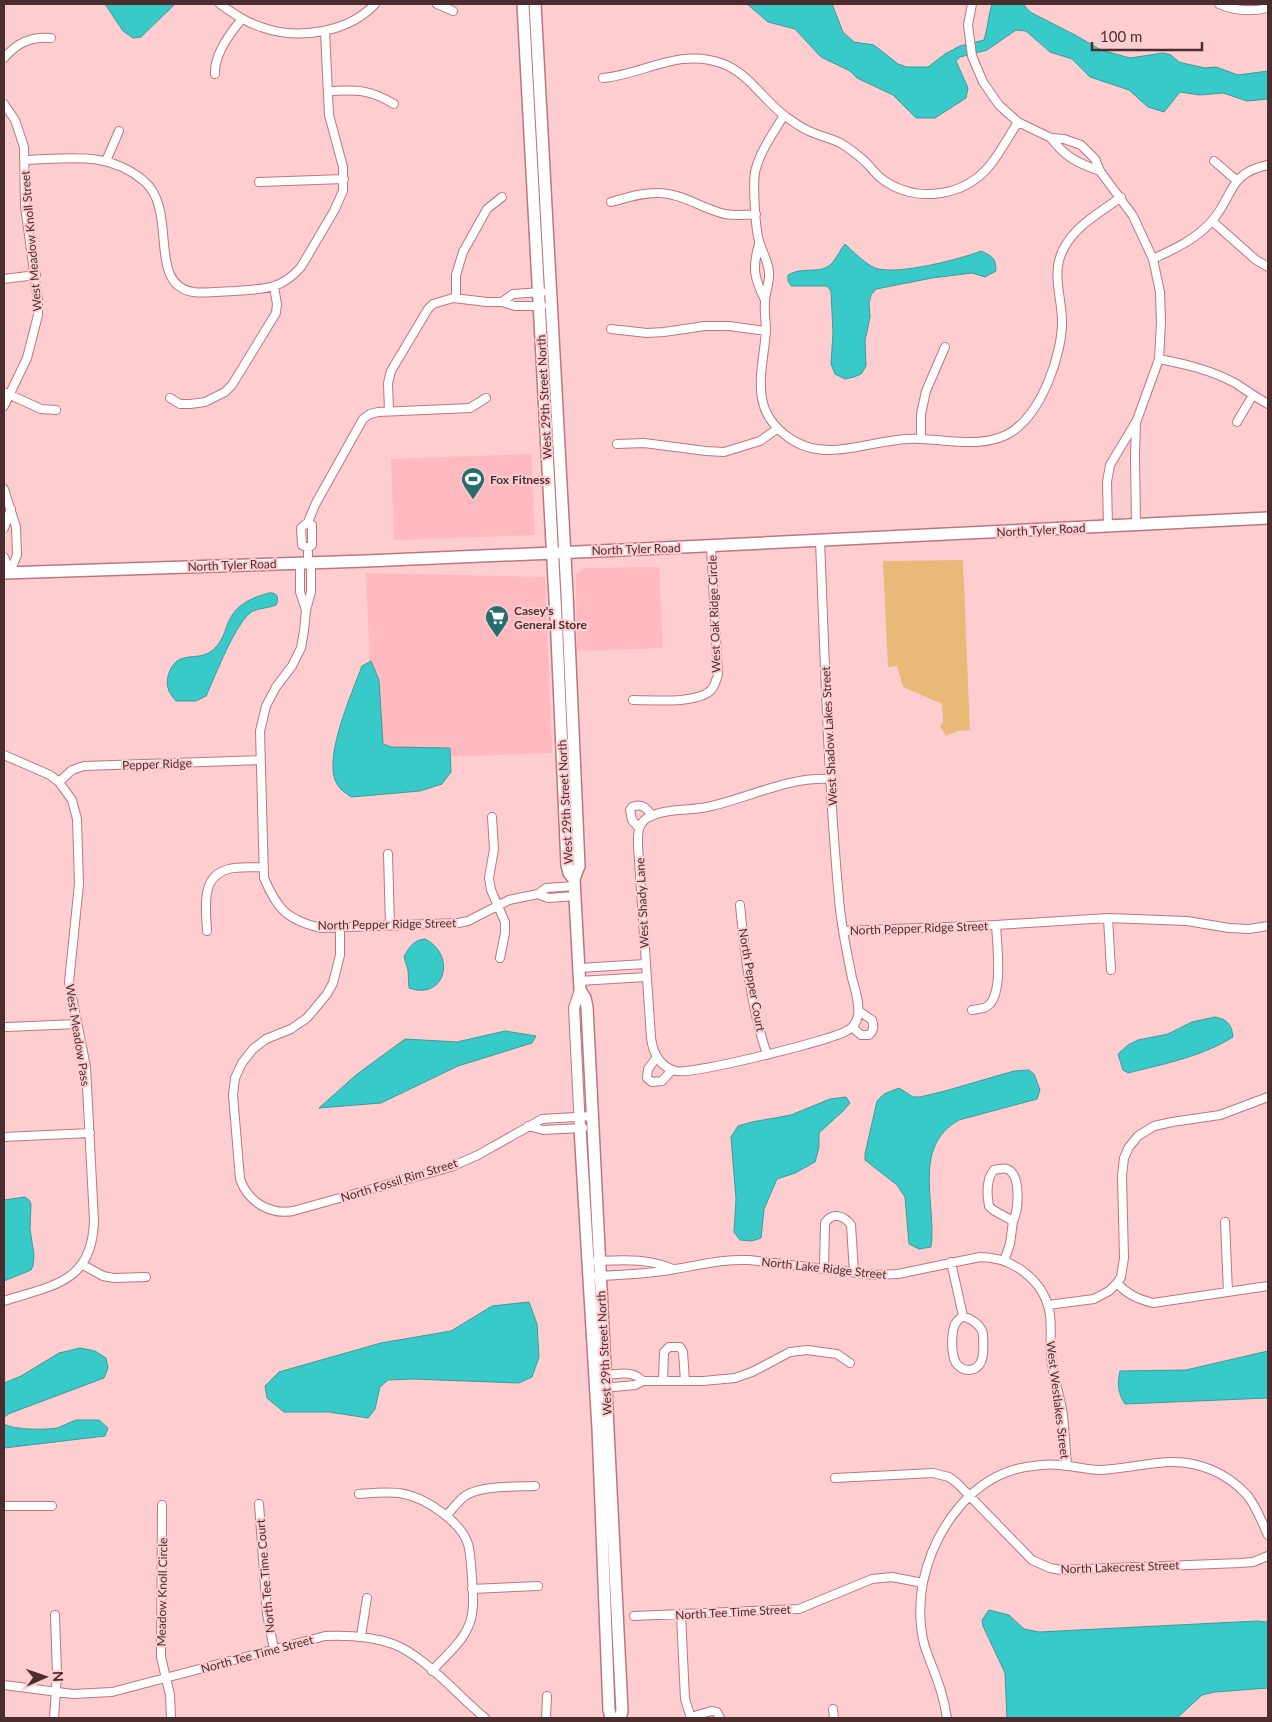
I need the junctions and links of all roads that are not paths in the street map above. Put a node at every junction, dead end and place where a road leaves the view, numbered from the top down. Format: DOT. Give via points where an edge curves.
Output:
graph roads {
  1 [pos="220,4"];
  2 [pos="375,4"];
  3 [pos="437,4"];
  4 [pos="523,4"];
  5 [pos="535,4"];
  6 [pos="972,4"];
  7 [pos="1219,4"];
  8 [pos="1268,8"];
  9 [pos="453,11"];
  10 [pos="242,19"];
  11 [pos="325,31"];
  12 [pos="51,38"];
  13 [pos="4,58"];
  14 [pos="215,74"];
  15 [pos="603,78"];
  16 [pos="328,91"];
  17 [pos="4,104"];
  18 [pos="394,104"];
  19 [pos="784,115"];
  20 [pos="1018,122"];
  21 [pos="119,131"];
  22 [pos="1051,138"];
  23 [pos="24,160"];
  24 [pos="106,161"];
  25 [pos="1214,161"];
  26 [pos="1268,165"];
  27 [pos="1100,172"];
  28 [pos="344,179"];
  29 [pos="1236,180"];
  30 [pos="259,182"];
  31 [pos="502,197"];
  32 [pos="1121,197"];
  33 [pos="611,202"];
  34 [pos="756,214"];
  35 [pos="1212,221"];
  36 [pos="759,244"];
  37 [pos="1153,259"];
  38 [pos="1268,267"];
  39 [pos="36,275"];
  40 [pos="4,279"];
  41 [pos="274,287"];
  42 [pos="544,292"];
  43 [pos="456,298"];
  44 [pos="765,300"];
  45 [pos="502,302"];
  46 [pos="545,305"];
  47 [pos="611,328"];
  48 [pos="766,331"];
  49 [pos="945,347"];
  50 [pos="1159,358"];
  51 [pos="6,393"];
  52 [pos="1253,396"];
  53 [pos="170,398"];
  54 [pos="486,398"];
  55 [pos="1268,404"];
  56 [pos="4,406"];
  57 [pos="56,410"];
  58 [pos="389,411"];
  59 [pos="1137,420"];
  60 [pos="1237,422"];
  61 [pos="777,429"];
  62 [pos="921,438"];
  63 [pos="617,444"];
  64 [pos="4,491"];
  65 [pos="11,508"];
  66 [pos="1268,518"];
  67 [pos="1136,526"];
  68 [pos="1108,527"];
  69 [pos="4,528"];
  70 [pos="820,541"];
  71 [pos="711,546"];
  72 [pos="552,552"];
  73 [pos="564,552"];
  74 [pos="4,556"];
  75 [pos="306,563"];
  76 [pos="7,573"];
  77 [pos="633,700"];
  78 [pos="566,704"];
  79 [pos="4,755"];
  80 [pos="260,760"];
  81 [pos="830,779"];
  82 [pos="59,782"];
  83 [pos="652,816"];
  84 [pos="492,817"];
  85 [pos="639,828"];
  86 [pos="388,854"];
  87 [pos="264,867"];
  88 [pos="575,887"];
  89 [pos="498,904"];
  90 [pos="740,905"];
  91 [pos="1108,918"];
  92 [pos="390,925"];
  93 [pos="996,925"];
  94 [pos="1268,926"];
  95 [pos="340,927"];
  96 [pos="207,931"];
  97 [pos="843,931"];
  98 [pos="500,958"];
  99 [pos="645,964"];
  100 [pos="578,968"];
  101 [pos="1111,970"];
  102 [pos="646,977"];
  103 [pos="579,986"];
  104 [pos="972,1010"];
  105 [pos="859,1011"];
  106 [pos="77,1024"];
  107 [pos="7,1027"];
  108 [pos="852,1027"];
  109 [pos="767,1055"];
  110 [pos="657,1057"];
  111 [pos="672,1070"];
  112 [pos="1268,1097"];
  113 [pos="556,1119"];
  114 [pos="586,1122"];
  115 [pos="528,1126"];
  116 [pos="557,1129"];
  117 [pos="90,1133"];
  118 [pos="4,1138"];
  119 [pos="1013,1221"];
  120 [pos="1225,1222"];
  121 [pos="1004,1261"];
  122 [pos="594,1262"];
  123 [pos="950,1262"];
  124 [pos="83,1264"];
  125 [pos="824,1269"];
  126 [pos="675,1270"];
  127 [pos="854,1272"];
  128 [pos="595,1276"];
  129 [pos="146,1277"];
  130 [pos="1117,1284"];
  131 [pos="1268,1286"];
  132 [pos="1228,1292"];
  133 [pos="4,1301"];
  134 [pos="1048,1305"];
  135 [pos="963,1316"];
  136 [pos="850,1364"];
  137 [pos="599,1375"];
  138 [pos="643,1381"];
  139 [pos="664,1381"];
  140 [pos="685,1381"];
  141 [pos="600,1388"];
  142 [pos="1067,1465"];
  143 [pos="835,1478"];
  144 [pos="535,1486"];
  145 [pos="359,1494"];
  146 [pos="970,1497"];
  147 [pos="259,1504"];
  148 [pos="162,1505"];
  149 [pos="4,1506"];
  150 [pos="52,1506"];
  151 [pos="446,1516"];
  152 [pos="1268,1535"];
  153 [pos="608,1552"];
  154 [pos="1268,1556"];
  155 [pos="923,1583"];
  156 [pos="538,1586"];
  157 [pos="472,1589"];
  158 [pos="367,1598"];
  159 [pos="681,1614"];
  160 [pos="55,1615"];
  161 [pos="634,1616"];
  162 [pos="361,1636"];
  163 [pos="274,1649"];
  164 [pos="432,1671"];
  165 [pos="165,1678"];
  166 [pos="4,1684"];
  167 [pos="56,1692"];
  168 [pos="547,1696"];
  169 [pos="833,1709"];
  170 [pos="54,1718"];
  171 [pos="171,1718"];
  172 [pos="485,1718"];
  173 [pos="546,1718"];
  174 [pos="611,1718"];
  175 [pos="620,1718"];
  176 [pos="691,1718"];
  177 [pos="720,1718"];
  178 [pos="834,1718"];
  179 [pos="947,1718"];
  1 -- 10 [label="street"];
  2 -- 11 [label="street" via="355,20"];
  3 -- 9 [label="street"];
  4 -- 42 [label="main road, West 29th Street North"];
  5 -- 42 [label="main road, West 29th Street North"];
  6 -- 20 [label="street" via="968,25 972,56 998,105"];
  7 -- 8 [label="street" via="1240,10"];
  10 -- 11 [label="street" via="282,32"];
  10 -- 14 [label="street" via="218,57"];
  11 -- 16 [label="street"];
  12 -- 13 [label="street" via="30,38"];
  15 -- 19 [label="street" via="676,59 707,59 729,66 747,78"];
  16 -- 18 [label="street" via="364,91"];
  16 -- 28 [label="street" via="330,125"];
  17 -- 23 [label="street, West Meadow Knoll Street" via="22,137"];
  19 -- 20 [label="street" via="808,131 840,143 882,179 916,194 933,195 953,191 991,165"];
  19 -- 34 [label="street" via="762,151 755,173"];
  20 -- 22 [label="street"];
  21 -- 24 [label="street"];
  22 -- 27 [label="street" via="1072,160"];
  22 -- 27 [label="street" via="1081,145 1095,159"];
  23 -- 24 [label="street" via="81,158"];
  23 -- 39 [label="street, West Meadow Knoll Street" via="25,206"];
  24 -- 41 [label="street" via="138,177 151,189 161,211 166,266 180,287 199,292"];
  25 -- 29 [label="street"];
  26 -- 29 [label="street"];
  27 -- 32 [label="street"];
  28 -- 30 [label="street"];
  28 -- 41 [label="street" via="339,202 301,267 288,280"];
  29 -- 35 [label="street"];
  31 -- 43 [label="street" via="487,209 463,252 456,274"];
  32 -- 37 [label="street" via="1134,216"];
  32 -- 62 [label="street" via="1074,232 1063,249 1057,266 1062,341 1034,410 1023,424 988,441"];
  33 -- 34 [label="street" via="646,193 660,193 724,214"];
  34 -- 36 [label="street"];
  35 -- 37 [label="street" via="1180,247"];
  35 -- 38 [label="street"];
  36 -- 44 [label="street" via="770,274"];
  36 -- 44 [label="street" via="754,260 755,272"];
  37 -- 50 [label="street" via="1160,292"];
  39 -- 40 [label="street"];
  39 -- 51 [label="street, West Meadow Knoll Street" via="38,315 33,340 27,358"];
  41 -- 53 [label="street" via="276,313 232,385 216,398 204,402 180,404"];
  42 -- 45 [label="street" via="513,294"];
  42 -- 46 [label="main road, West 29th Street North"];
  43 -- 45 [label="street"];
  43 -- 58 [label="street" via="442,300 428,309 391,370"];
  44 -- 48 [label="street"];
  45 -- 46 [label="street" via="515,306"];
  46 -- 72 [label="main road, West 29th Street North"];
  46 -- 73 [label="main road, West 29th Street North"];
  47 -- 48 [label="street" via="647,333 705,326"];
  48 -- 61 [label="street" via="761,397"];
  49 -- 62 [label="street" via="926,391 921,414"];
  50 -- 52 [label="street" via="1210,372 1235,383"];
  50 -- 59 [label="street"];
  51 -- 56 [label="street, West Meadow Knoll Street"];
  51 -- 57 [label="street" via="41,409"];
  52 -- 55 [label="street"];
  52 -- 60 [label="street"];
  54 -- 58 [label="street" via="470,408"];
  58 -- 75 [label="street, North Pepper Ridge Street" via="370,414 363,419 316,503 308,522 312,525 312,545 308,548"];
  59 -- 67 [label="street" via="1134,455"];
  59 -- 68 [label="street" via="1110,465"];
  61 -- 62 [label="street" via="789,439 822,451"];
  61 -- 63 [label="street" via="760,441 724,452 644,443"];
  64 -- 65 [label="street"];
  65 -- 69 [label="street"];
  65 -- 76 [label="street" via="16,527 17,554"];
  66 -- 67 [label="main road, North Tyler Road"];
  67 -- 68 [label="main road, North Tyler Road"];
  68 -- 70 [label="main road, North Tyler Road"];
  70 -- 71 [label="main road, North Tyler Road"];
  70 -- 81 [label="street, West Shadow Lakes Street"];
  71 -- 73 [label="main road, North Tyler Road"];
  71 -- 77 [label="street, West Oak Ridge Circle" via="716,683 699,698"];
  72 -- 73 [label="main road, North Tyler Road"];
  72 -- 75 [label="main road, North Tyler Road"];
  72 -- 78 [label="main road, West 29th Street North"];
  73 -- 78 [label="main road, West 29th Street North"];
  74 -- 76 [label="street"];
  75 -- 76 [label="main road, North Tyler Road"];
  75 -- 80 [label="street, North Pepper Ridge Street" via="311,592 304,631 292,666 266,706 260,731"];
  78 -- 88 [label="main road, West 29th Street North" via="580,866"];
  79 -- 82 [label="street, West Meadow Pass"];
  80 -- 82 [label="street, Pepper Ridge" via="84,766 72,770"];
  80 -- 87 [label="street, North Pepper Ridge Street"];
  81 -- 83 [label="street" via="785,782 709,806"];
  81 -- 97 [label="street, West Shadow Lakes Street"];
  82 -- 106 [label="street, West Meadow Pass" via="72,800 77,819 79,884 69,982"];
  83 -- 85 [label="street"];
  83 -- 85 [label="street, West Shady Lane" via="640,805 632,807 632,820"];
  84 -- 89 [label="street" via="494,849 489,878"];
  85 -- 99 [label="street, West Shady Lane"];
  86 -- 92 [label="street"];
  87 -- 95 [label="street, North Pepper Ridge Street" via="264,878 280,908 306,924 321,928"];
  87 -- 96 [label="street" via="230,868 214,876 206,895"];
  88 -- 89 [label="street, North Pepper Ridge Street" via="546,888 538,894"];
  88 -- 100 [label="main road, West 29th Street North"];
  89 -- 92 [label="street, North Pepper Ridge Street" via="468,921"];
  89 -- 98 [label="street" via="505,922"];
  90 -- 109 [label="street, North Pepper Court" via="753,999"];
  91 -- 93 [label="street, North Pepper Ridge Street"];
  91 -- 94 [label="street, North Pepper Ridge Street" via="1186,921 1249,929"];
  91 -- 101 [label="street"];
  92 -- 95 [label="street, North Pepper Ridge Street"];
  93 -- 97 [label="street, North Pepper Ridge Street"];
  93 -- 104 [label="street" via="998,983 990,1005"];
  95 -- 115 [label="street, North Fossil Rim Street" via="340,955 327,994 307,1018 253,1049 235,1078 233,1095 240,1179 252,1198 264,1207 293,1211 451,1167"];
  97 -- 105 [label="street, North Pepper Ridge Street"];
  99 -- 100 [label="street"];
  99 -- 102 [label="street, West Shady Lane"];
  100 -- 103 [label="main road, West 29th Street North"];
  102 -- 103 [label="street"];
  102 -- 110 [label="street" via="651,1038"];
  103 -- 114 [label="main road, West 29th Street North" via="587,1006"];
  105 -- 108 [label="street"];
  105 -- 108 [label="street" via="872,1020 872,1032 861,1035"];
  106 -- 107 [label="street"];
  106 -- 117 [label="street, West Meadow Pass" via="86,1067"];
  108 -- 109 [label="street" via="840,1034"];
  109 -- 111 [label="street" via="682,1072"];
  110 -- 111 [label="street"];
  110 -- 111 [label="street" via="648,1069 647,1078 652,1082 662,1081"];
  112 -- 130 [label="street" via="1220,1116 1154,1126 1138,1136 1124,1158 1124,1258"];
  113 -- 114 [label="street, North Fossil Rim Street"];
  113 -- 115 [label="street, North Fossil Rim Street" via="542,1119"];
  113 -- 116 [label="street"];
  114 -- 116 [label="street"];
  114 -- 122 [label="main road, West 29th Street North"];
  115 -- 116 [label="street"];
  117 -- 118 [label="street"];
  117 -- 124 [label="street, West Meadow Pass" via="94,1235"];
  119 -- 119 [label="street" via="1017,1209 1017,1182 1007,1169 994,1170 988,1183 989,1206"];
  119 -- 121 [label="street"];
  120 -- 132 [label="street"];
  121 -- 123 [label="street, North Lake Ridge Street" via="980,1257"];
  121 -- 134 [label="street, North Lake Ridge Street" via="1028,1275 1040,1288"];
  122 -- 126 [label="street" via="643,1260"];
  122 -- 128 [label="main road, West 29th Street North"];
  123 -- 127 [label="street, North Lake Ridge Street" via="898,1274"];
  123 -- 135 [label="street"];
  124 -- 129 [label="street" via="103,1276"];
  124 -- 133 [label="street, West Meadow Pass" via="69,1278 57,1284"];
  125 -- 126 [label="street, North Lake Ridge Street" via="732,1259"];
  125 -- 127 [label="street, North Lake Ridge Street"];
  125 -- 127 [label="street" via="825,1223 833,1216 840,1216 851,1225"];
  126 -- 128 [label="street, North Lake Ridge Street"];
  128 -- 137 [label="main road, West 29th Street North"];
  130 -- 132 [label="street" via="1127,1294 1153,1303"];
  130 -- 134 [label="street" via="1094,1299"];
  131 -- 132 [label="street"];
  134 -- 142 [label="street, West Westlakes Street" via="1052,1365 1062,1411"];
  135 -- 135 [label="street" via="953,1331 954,1356 959,1367 971,1370 982,1359 983,1334 978,1324"];
  136 -- 140 [label="street" via="837,1354 822,1351 790,1352 735,1378"];
  137 -- 138 [label="street" via="636,1375"];
  137 -- 141 [label="main road, West 29th Street North"];
  138 -- 139 [label="street"];
  138 -- 141 [label="street" via="635,1385"];
  139 -- 140 [label="street"];
  139 -- 140 [label="street" via="664,1352 674,1346 683,1352"];
  141 -- 153 [label="main road, West 29th Street North"];
  142 -- 146 [label="street" via="1034,1466 1002,1474"];
  142 -- 152 [label="street" via="1098,1470 1168,1462 1203,1466 1222,1474 1248,1496"];
  143 -- 146 [label="street, North Lakecrest Street" via="933,1473 949,1477"];
  144 -- 151 [label="street" via="474,1492 464,1496"];
  145 -- 151 [label="street" via="404,1494 429,1503"];
  146 -- 154 [label="street, North Lakecrest Street" via="1025,1554 1050,1568 1241,1563"];
  146 -- 155 [label="street" via="939,1537"];
  147 -- 163 [label="street, North Tee Time Court" via="266,1614"];
  148 -- 165 [label="street, Meadow Knoll Circle" via="161,1648"];
  149 -- 150 [label="street"];
  151 -- 157 [label="street" via="467,1542"];
  153 -- 174 [label="main road, West 29th Street North"];
  153 -- 175 [label="main road, West 29th Street North"];
  155 -- 159 [label="street, North Tee Time Street" via="882,1577 858,1583 799,1609"];
  155 -- 179 [label="street" via="925,1648 943,1694"];
  156 -- 157 [label="street"];
  157 -- 164 [label="street" via="469,1627"];
  158 -- 162 [label="street"];
  159 -- 161 [label="street, North Tee Time Street"];
  159 -- 176 [label="street" via="685,1700"];
  160 -- 167 [label="street"];
  162 -- 163 [label="street, North Tee Time Street" via="325,1636"];
  162 -- 164 [label="street, North Tee Time Street" via="394,1644 413,1654"];
  163 -- 165 [label="street, North Tee Time Street"];
  164 -- 172 [label="street, North Tee Time Street"];
  165 -- 167 [label="street, North Tee Time Street" via="112,1692"];
  165 -- 171 [label="street, Meadow Knoll Circle"];
  166 -- 167 [label="street, North Tee Time Street"];
  167 -- 170 [label="street"];
  168 -- 173 [label="street"];
  169 -- 178 [label="street"];
  176 -- 177 [label="street" via="711,1711"];
}
